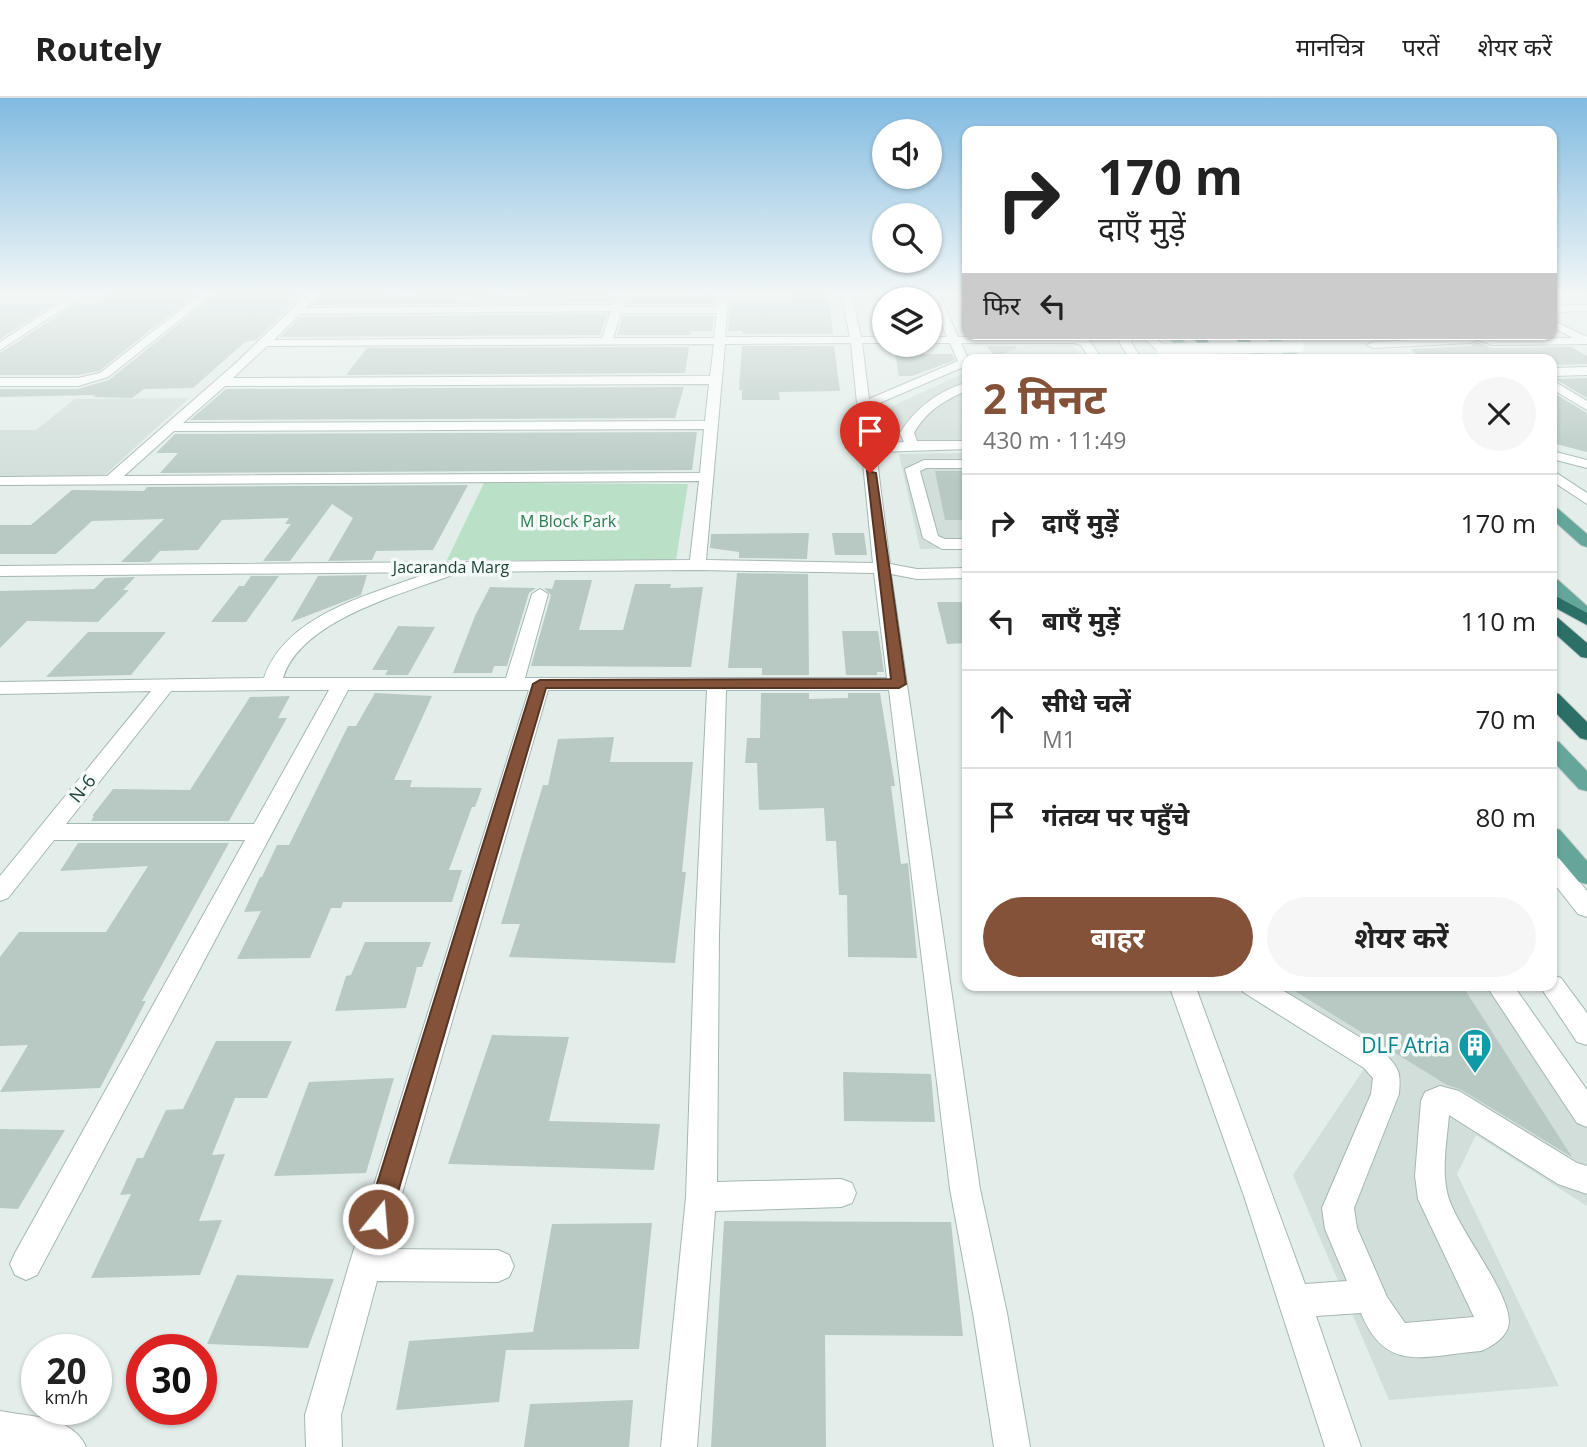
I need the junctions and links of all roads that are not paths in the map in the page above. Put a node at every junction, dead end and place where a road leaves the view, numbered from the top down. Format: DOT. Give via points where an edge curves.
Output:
graph roads {
  1 [pos="130,355"];
  2 [pos="251,355"];
  3 [pos="718,355"];
  4 [pos="857,355"];
  5 [pos="962,363"];
  6 [pos="1587,373"];
  7 [pos="1557,374"];
  8 [pos="716,380"];
  9 [pos="0,382"];
  10 [pos="223,382"];
  11 [pos="1557,387"];
  12 [pos="962,389"];
  13 [pos="862,406"];
  14 [pos="1587,406"];
  15 [pos="711,425"];
  16 [pos="168,427"];
  17 [pos="909,430"];
  18 [pos="962,438"];
  19 [pos="912,445"];
  20 [pos="962,445"];
  21 [pos="1557,446"];
  22 [pos="867,449"];
  23 [pos="1587,454"];
  24 [pos="1557,456"];
  25 [pos="962,464"];
  26 [pos="1587,464"];
  27 [pos="706,477"];
  28 [pos="1557,478"];
  29 [pos="111,480"];
  30 [pos="0,481"];
  31 [pos="1587,500"];
  32 [pos="1557,515"];
  33 [pos="1587,542"];
  34 [pos="962,544"];
  35 [pos="962,564"];
  36 [pos="698,565"];
  37 [pos="457,567"];
  38 [pos="882,568"];
  39 [pos="902,569"];
  40 [pos="0,571"];
  41 [pos="962,573"];
  42 [pos="1557,589"];
  43 [pos="540,594"];
  44 [pos="1557,602"];
  45 [pos="1587,617"];
  46 [pos="1557,626"];
  47 [pos="1587,653"];
  48 [pos="272,684"];
  49 [pos="514,684"];
  50 [pos="540,684"];
  51 [pos="899,684"];
  52 [pos="165,685"];
  53 [pos="341,685"];
  54 [pos="717,685"];
  55 [pos="1,689"];
  56 [pos="1557,703"];
  57 [pos="1587,734"];
  58 [pos="1557,752"];
  59 [pos="1587,784"];
  60 [pos="47,832"];
  61 [pos="261,832"];
  62 [pos="1557,841"];
  63 [pos="1557,871"];
  64 [pos="1587,876"];
  65 [pos="0,892"];
  66 [pos="1587,908"];
  67 [pos="1184,991"];
  68 [pos="1262,991"];
  69 [pos="1503,991"];
  70 [pos="1556,991"];
  71 [pos="1587,1034"];
  72 [pos="1587,1114"];
  73 [pos="1587,1180"];
  74 [pos="841,1193"];
  75 [pos="701,1197"];
  76 [pos="26,1264"];
  77 [pos="365,1265"];
  78 [pos="498,1266"];
  79 [pos="1370,1296"];
  80 [pos="1294,1301"];
  81 [pos="0,1429"];
  82 [pos="68,1447"];
  83 [pos="324,1447"];
  84 [pos="679,1447"];
  85 [pos="1012,1447"];
  86 [pos="1343,1447"];
  1 -- 9 [label="street" via="104,375 78,382"];
  2 -- 10 [label="street"];
  3 -- 8 [label="street"];
  4 -- 13 [label="street"];
  5 -- 13 [label="street"];
  6 -- 7 [label="street"];
  8 -- 10 [label="street"];
  8 -- 15 [label="street"];
  10 -- 16 [label="street"];
  11 -- 14 [label="street"];
  12 -- 17 [label="street" via="928,406"];
  13 -- 22 [label="street"];
  15 -- 16 [label="street"];
  15 -- 27 [label="street"];
  16 -- 29 [label="street"];
  17 -- 18 [label="street"];
  17 -- 19 [label="street"];
  19 -- 20 [label="street"];
  19 -- 22 [label="street"];
  21 -- 23 [label="street"];
  22 -- 38 [label="street"];
  24 -- 26 [label="street"];
  25 -- 34 [label="street" via="924,464 912,469 932,538 942,544"];
  27 -- 29 [label="street"];
  27 -- 36 [label="street"];
  28 -- 31 [label="street"];
  29 -- 30 [label="street"];
  32 -- 33 [label="main road"];
  35 -- 39 [label="street, Jacaranda Marg" via="916,564"];
  36 -- 37 [label="street, Jacaranda Marg"];
  36 -- 38 [label="street, Jacaranda Marg"];
  37 -- 40 [label="street, Jacaranda Marg"];
  37 -- 48 [label="street" via="303,635 282,658"];
  38 -- 39 [label="street, Jacaranda Marg"];
  38 -- 51 [label="street"];
  39 -- 41 [label="street, Jacaranda Marg" via="917,574"];
  42 -- 45 [label="main road"];
  43 -- 49 [label="street"];
  44 -- 45 [label="highway"];
  46 -- 47 [label="highway"];
  48 -- 52 [label="street"];
  48 -- 53 [label="street"];
  49 -- 50 [label="street"];
  49 -- 53 [label="street"];
  50 -- 54 [label="street"];
  50 -- 77 [label="street"];
  51 -- 54 [label="street"];
  51 -- 85 [label="street" via="965,1189"];
  52 -- 55 [label="street"];
  52 -- 60 [label="street, N-6"];
  53 -- 61 [label="street"];
  54 -- 75 [label="street"];
  56 -- 57 [label="highway"];
  58 -- 59 [label="main road"];
  60 -- 61 [label="street"];
  60 -- 65 [label="street, N-6"];
  61 -- 76 [label="street"];
  62 -- 64 [label="main road"];
  63 -- 66 [label="street"];
  67 -- 80 [label="street"];
  68 -- 79 [label="street" via="1374,1060 1387,1075 1385,1094 1338,1208 1341,1229"];
  69 -- 72 [label="street"];
  70 -- 71 [label="street"];
  73 -- 79 [label="street" via="1569,1174 1440,1098 1435,1101 1434,1114 1433,1199 1492,1323 1481,1334 1401,1339 1383,1325"];
  74 -- 75 [label="street"];
  75 -- 84 [label="street"];
  77 -- 78 [label="street"];
  77 -- 83 [label="street" via="323,1415"];
  79 -- 80 [label="street"];
  80 -- 86 [label="street"];
  81 -- 82 [label="street" via="60,1441"];
}
